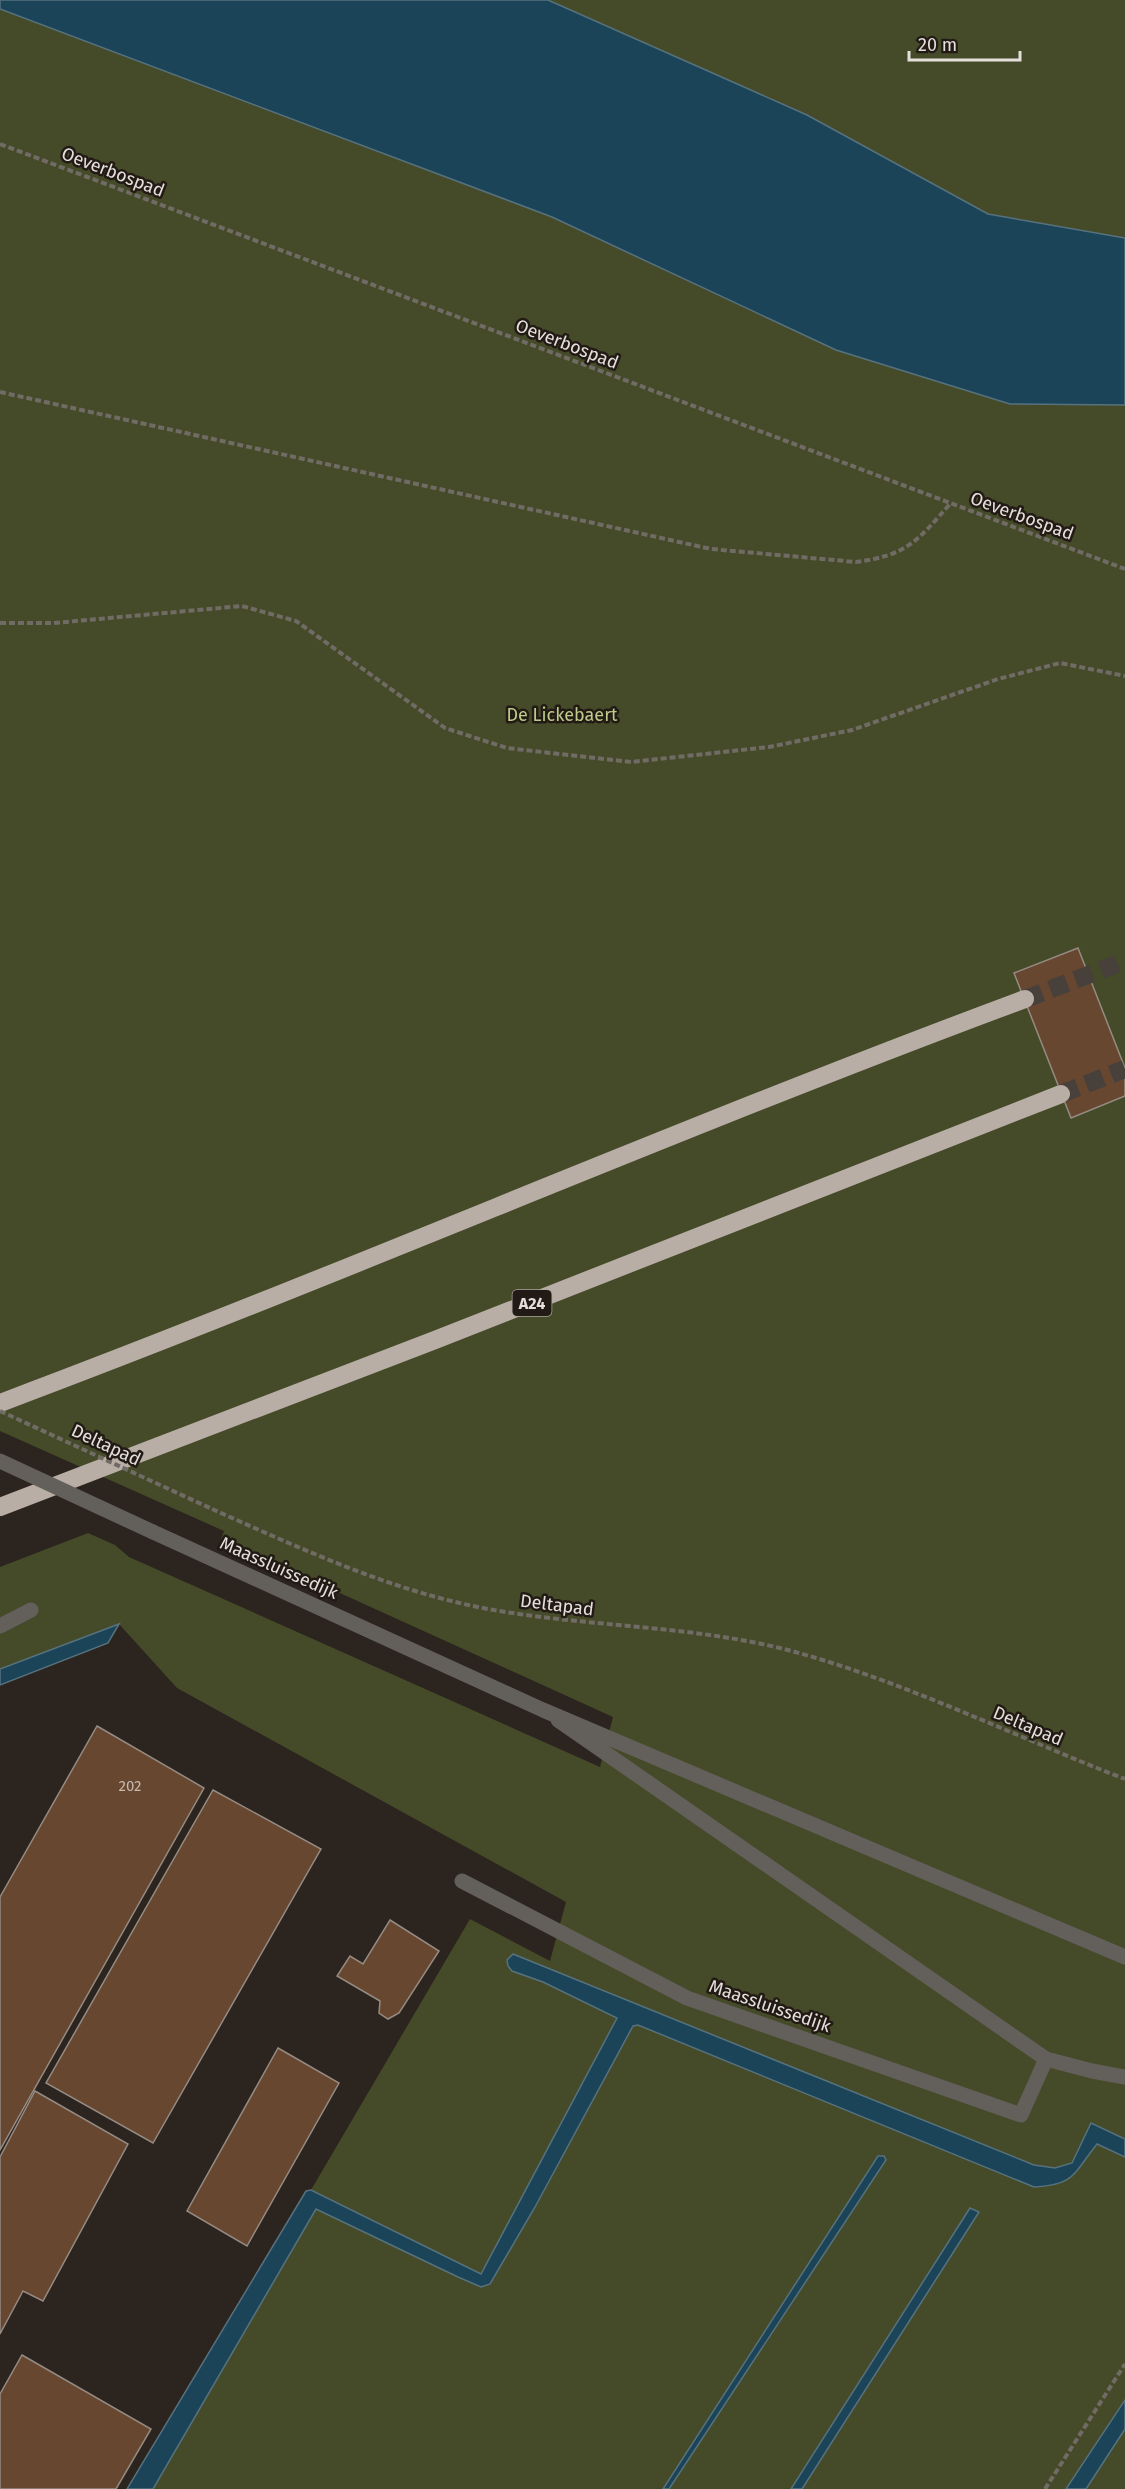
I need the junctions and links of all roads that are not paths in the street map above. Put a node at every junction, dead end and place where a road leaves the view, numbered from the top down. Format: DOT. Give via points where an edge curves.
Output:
graph roads {
  1 [pos="1024,999"];
  2 [pos="1061,1094"];
  3 [pos="0,1403"];
  4 [pos="0,1461"];
  5 [pos="0,1507"];
  6 [pos="31,1610"];
  7 [pos="0,1626"];
  8 [pos="543,1710"];
  9 [pos="462,1881"];
  10 [pos="1125,1957"];
  11 [pos="1046,2059"];
  12 [pos="1125,2077"];
  1 -- 3 [label="highway" via="835,1069 194,1330"];
  2 -- 5 [label="highway, A24"];
  4 -- 8 [label="street, Maassluissedijk, bridge"];
  6 -- 7 [label="street"];
  8 -- 10 [label="street, Maassluissedijk"];
  8 -- 11 [label="street, Maassluissedijk"];
  9 -- 11 [label="street, Maassluissedijk" via="687,1998 1021,2115"];
  11 -- 12 [label="street, Maassluissedijk"];
}
